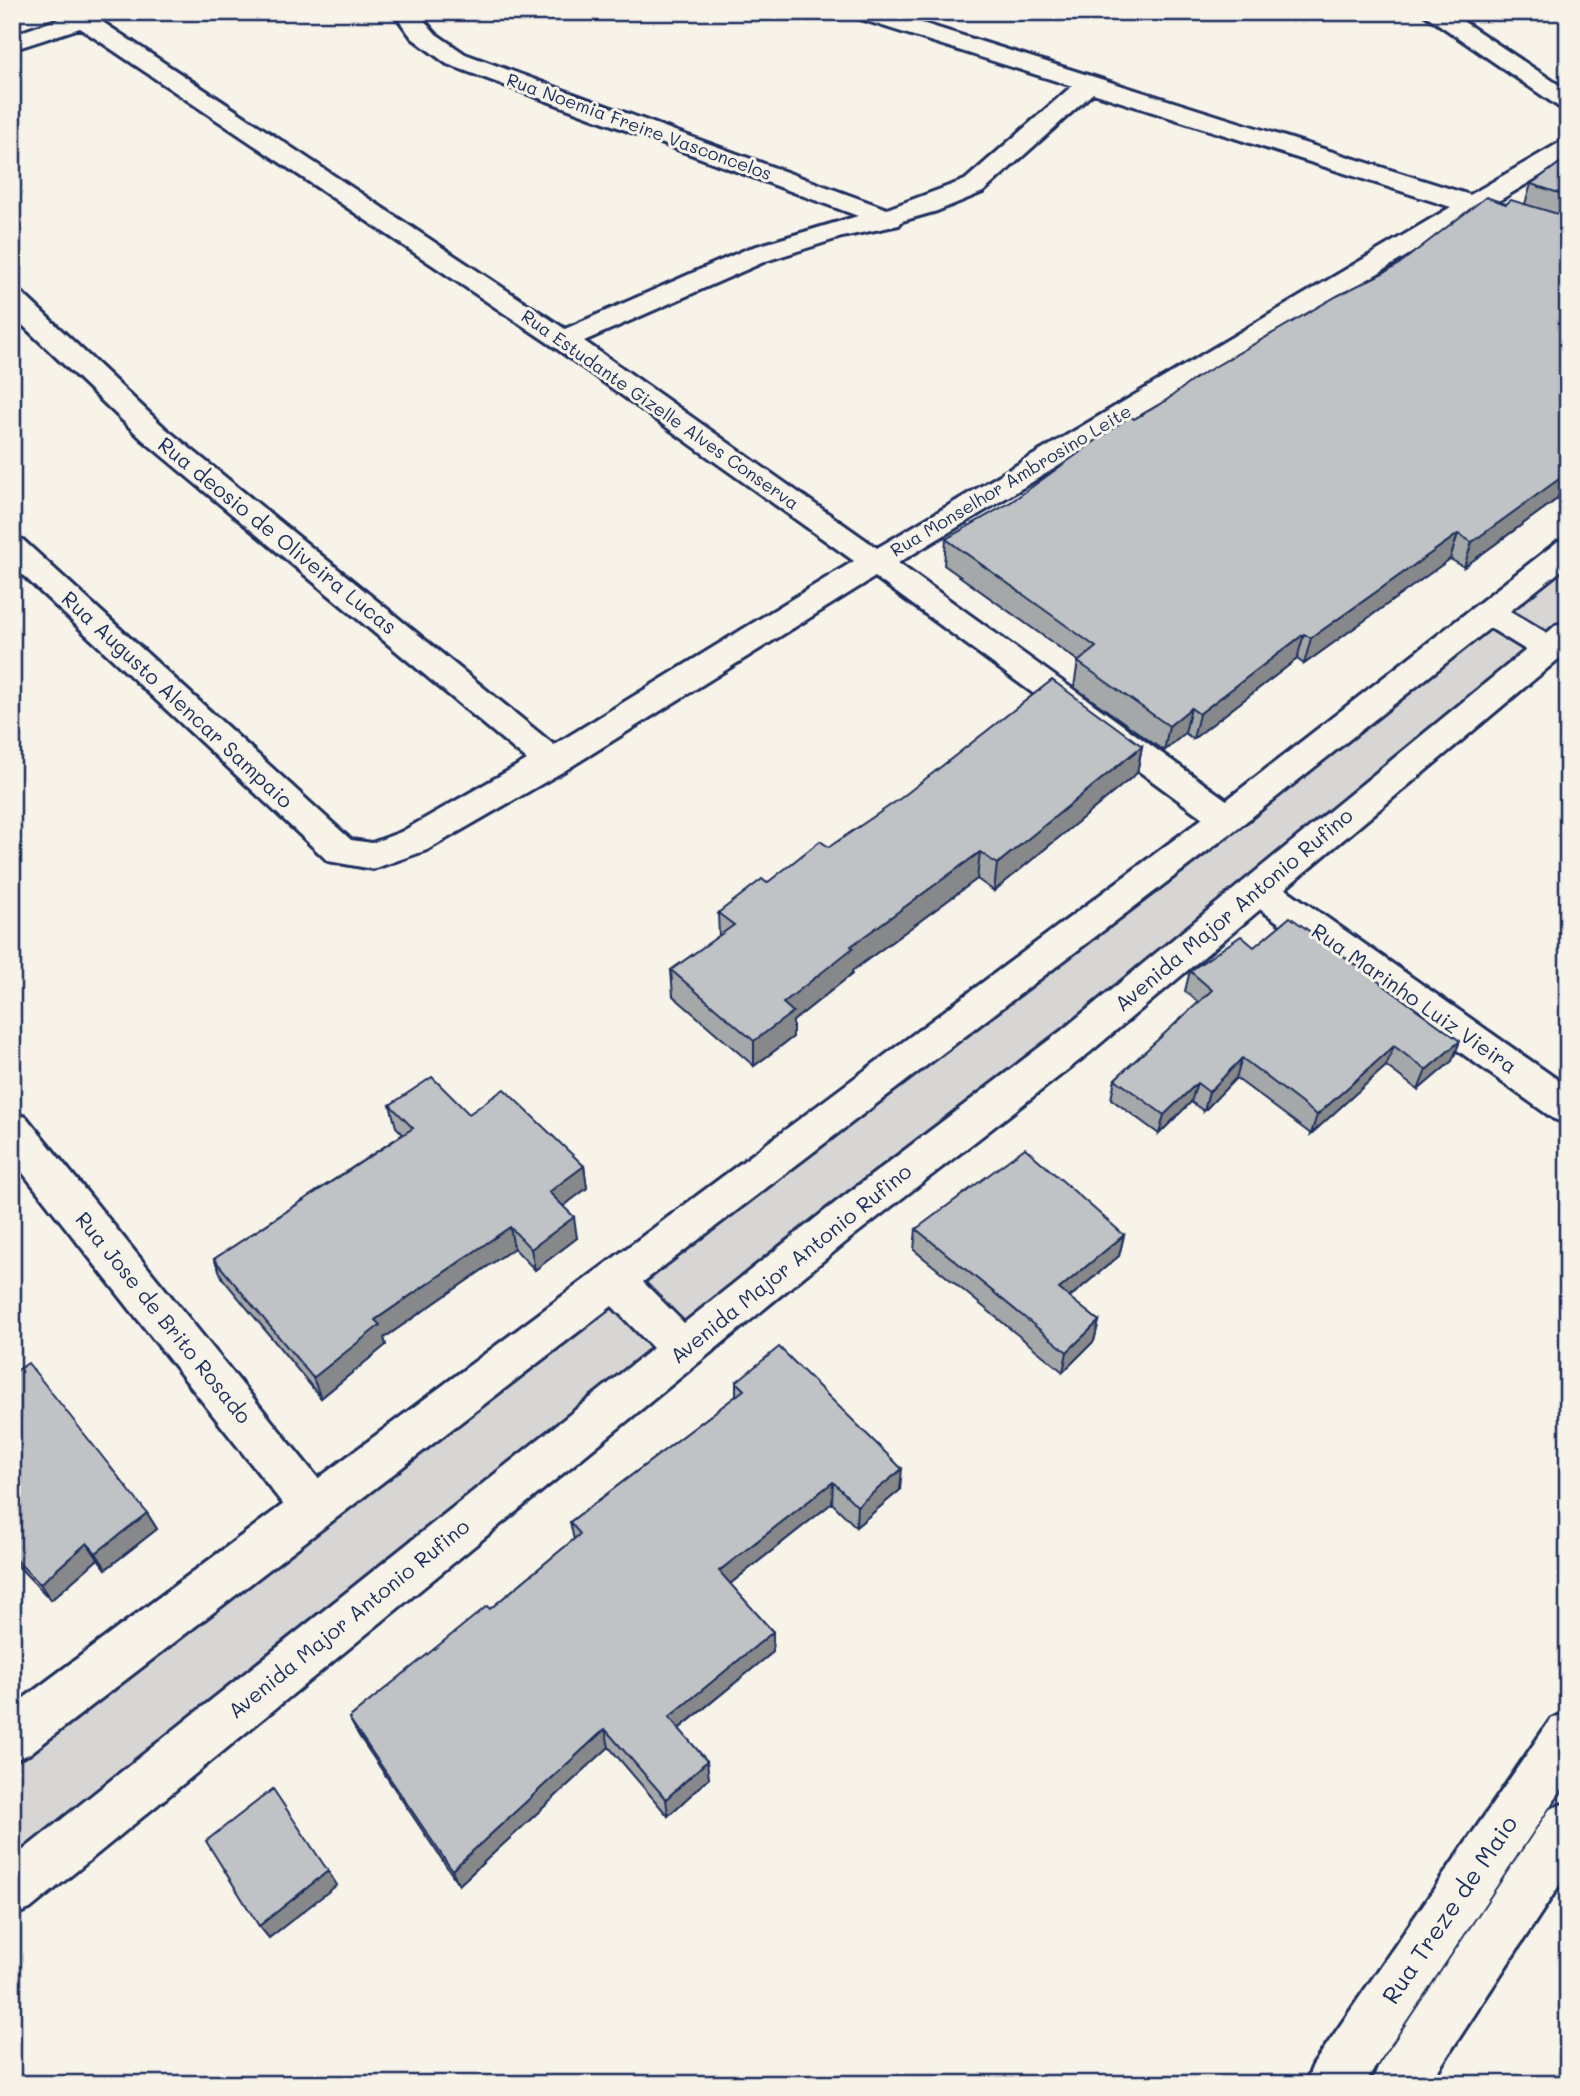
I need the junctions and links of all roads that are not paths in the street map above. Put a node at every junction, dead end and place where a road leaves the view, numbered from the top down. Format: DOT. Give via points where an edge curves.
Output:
graph roads {
  1 [pos="405,12"];
  2 [pos="862,12"];
  3 [pos="1433,12"];
  4 [pos="82,15"];
  5 [pos="12,43"];
  6 [pos="1089,84"];
  7 [pos="1568,102"];
  8 [pos="1568,148"];
  9 [pos="1473,205"];
  10 [pos="890,219"];
  11 [pos="1568,235"];
  12 [pos="12,299"];
  13 [pos="563,340"];
  14 [pos="12,547"];
  15 [pos="1568,549"];
  16 [pos="876,562"];
  17 [pos="1488,612"];
  18 [pos="1558,641"];
  19 [pos="552,762"];
  20 [pos="1227,818"];
  21 [pos="341,852"];
  22 [pos="1260,890"];
  23 [pos="1568,1108"];
  24 [pos="12,1129"];
  25 [pos="614,1281"];
  26 [pos="683,1350"];
  27 [pos="313,1507"];
  28 [pos="1568,1736"];
  29 [pos="12,1737"];
  30 [pos="1568,1827"];
  31 [pos="12,1891"];
  32 [pos="1332,2084"];
  33 [pos="1398,2084"];
  1 -- 10 [label="street, Rua Noemia Freire Vasconcelos" via="429,41 456,59"];
  2 -- 6 [label="street"];
  3 -- 7 [label="street"];
  4 -- 5 [label="street"];
  4 -- 13 [label="street, Rua Estudante Gizelle Alves Conserva"];
  6 -- 9 [label="street"];
  6 -- 10 [label="street" via="974,186"];
  8 -- 9 [label="street, Rua Monselhor Ambrosino Leite"];
  9 -- 11 [label="street"];
  9 -- 16 [label="street, Rua Monselhor Ambrosino Leite"];
  10 -- 13 [label="street" via="763,252"];
  12 -- 19 [label="street, Rua deosio de Oliveira Lucas" via="34,335"];
  13 -- 16 [label="street, Rua Estudante Gizelle Alves Conserva"];
  14 -- 21 [label="street, Rua Augusto Alencar Sampaio"];
  15 -- 17 [label="street"];
  16 -- 19 [label="street, Rua Monselhor Ambrosino Leite"];
  16 -- 20 [label="street, Rua Estudante Gizelle Alves Conserva"];
  17 -- 18 [label="street"];
  17 -- 20 [label="street"];
  18 -- 22 [label="street, Avenida Major Antonio Rufino"];
  19 -- 21 [label="street, Rua Monselhor Ambrosino Leite" via="414,841 373,856"];
  20 -- 25 [label="street"];
  22 -- 23 [label="street, Rua Marinho Luiz Vieira"];
  22 -- 26 [label="street, Avenida Major Antonio Rufino" via="1075,1042"];
  24 -- 27 [label="street, Rua Jose de Brito Rosado"];
  25 -- 26 [label="street"];
  25 -- 27 [label="street"];
  26 -- 31 [label="street, Avenida Major Antonio Rufino"];
  27 -- 29 [label="street"];
  28 -- 32 [label="street, Rua Treze de Maio"];
  30 -- 33 [label="street"];
}
